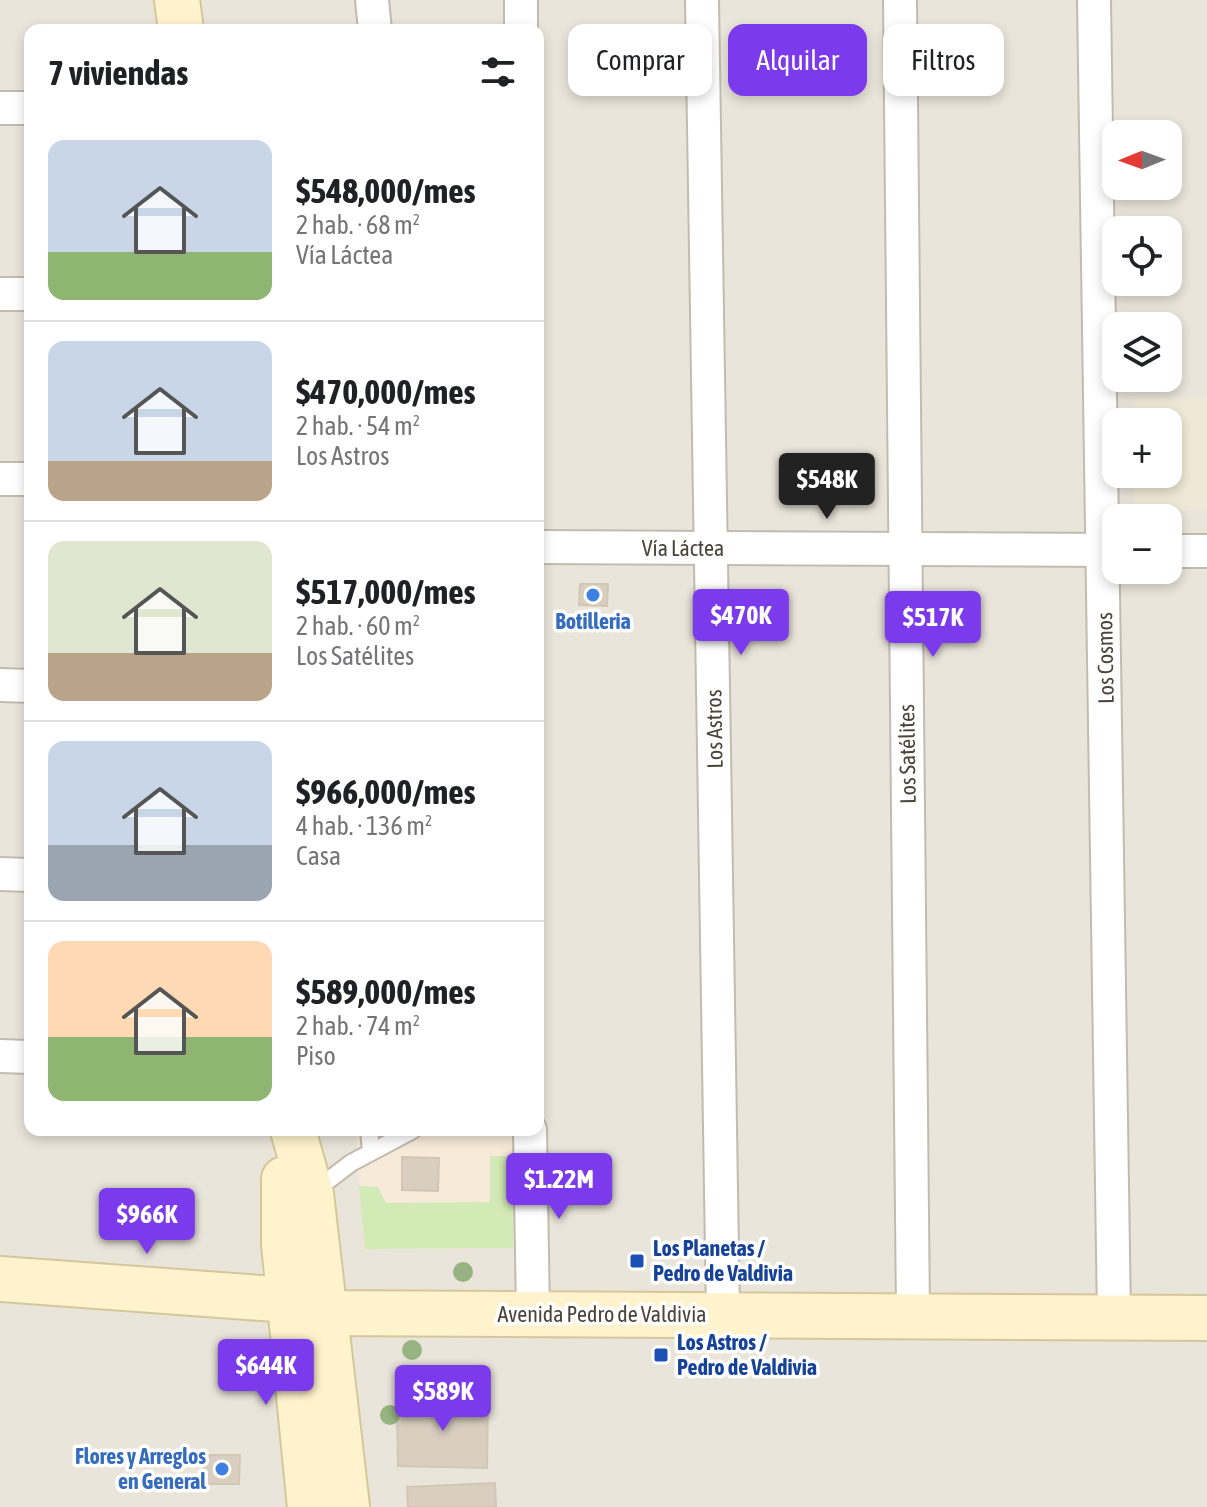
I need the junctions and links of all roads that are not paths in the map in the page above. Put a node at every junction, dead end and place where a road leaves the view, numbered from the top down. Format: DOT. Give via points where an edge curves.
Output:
graph roads {
  1 [pos="177,0"];
  2 [pos="372,0"];
  3 [pos="521,0"];
  4 [pos="702,0"];
  5 [pos="900,0"];
  6 [pos="1094,0"];
  7 [pos="180,24"];
  8 [pos="374,24"];
  9 [pos="521,24"];
  10 [pos="0,108"];
  11 [pos="24,108"];
  12 [pos="0,294"];
  13 [pos="24,294"];
  14 [pos="0,479"];
  15 [pos="24,479"];
  16 [pos="1109,504"];
  17 [pos="544,547"];
  18 [pos="711,548"];
  19 [pos="904,549"];
  20 [pos="1102,550"];
  21 [pos="1182,551"];
  22 [pos="1207,551"];
  23 [pos="1110,584"];
  24 [pos="0,685"];
  25 [pos="24,686"];
  26 [pos="0,874"];
  27 [pos="24,875"];
  28 [pos="0,1056"];
  29 [pos="24,1057"];
  30 [pos="292,1136"];
  31 [pos="294,1136"];
  32 [pos="370,1136"];
  33 [pos="401,1136"];
  34 [pos="530,1136"];
  35 [pos="371,1151"];
  36 [pos="311,1194"];
  37 [pos="0,1279"];
  38 [pos="305,1307"];
  39 [pos="533,1314"];
  40 [pos="723,1314"];
  41 [pos="913,1315"];
  42 [pos="1114,1317"];
  43 [pos="1207,1318"];
  44 [pos="310,1507"];
  45 [pos="347,1507"];
  1 -- 7 [label="main road"];
  2 -- 8 [label="street"];
  3 -- 9 [label="street"];
  4 -- 18 [label="street, Los Astros"];
  5 -- 19 [label="street, Los Satélites"];
  6 -- 16 [label="street, Los Cosmos"];
  10 -- 11 [label="street"];
  12 -- 13 [label="street"];
  14 -- 15 [label="street"];
  17 -- 18 [label="street, Vía Láctea"];
  18 -- 19 [label="street, Vía Láctea"];
  18 -- 40 [label="street, Los Astros"];
  19 -- 20 [label="street, Vía Láctea"];
  19 -- 41 [label="street, Los Satélites"];
  21 -- 22 [label="street"];
  23 -- 42 [label="street, Los Cosmos"];
  24 -- 25 [label="street"];
  26 -- 27 [label="street"];
  28 -- 29 [label="street"];
  30 -- 38 [label="main road" via="283,1195"];
  31 -- 36 [label="main road"];
  32 -- 35 [label="lane"];
  33 -- 35 [label="lane"];
  34 -- 39 [label="street"];
  35 -- 36 [label="lane"];
  36 -- 38 [label="main road"];
  37 -- 38 [label="main road, Avenida Pedro de Valdivia"];
  38 -- 39 [label="main road, Avenida Pedro de Valdivia"];
  38 -- 44 [label="main road"];
  38 -- 45 [label="main road"];
  39 -- 40 [label="main road, Avenida Pedro de Valdivia"];
  40 -- 41 [label="main road, Avenida Pedro de Valdivia"];
  41 -- 42 [label="main road, Avenida Pedro de Valdivia"];
  42 -- 43 [label="main road, Avenida Pedro de Valdivia"];
}
